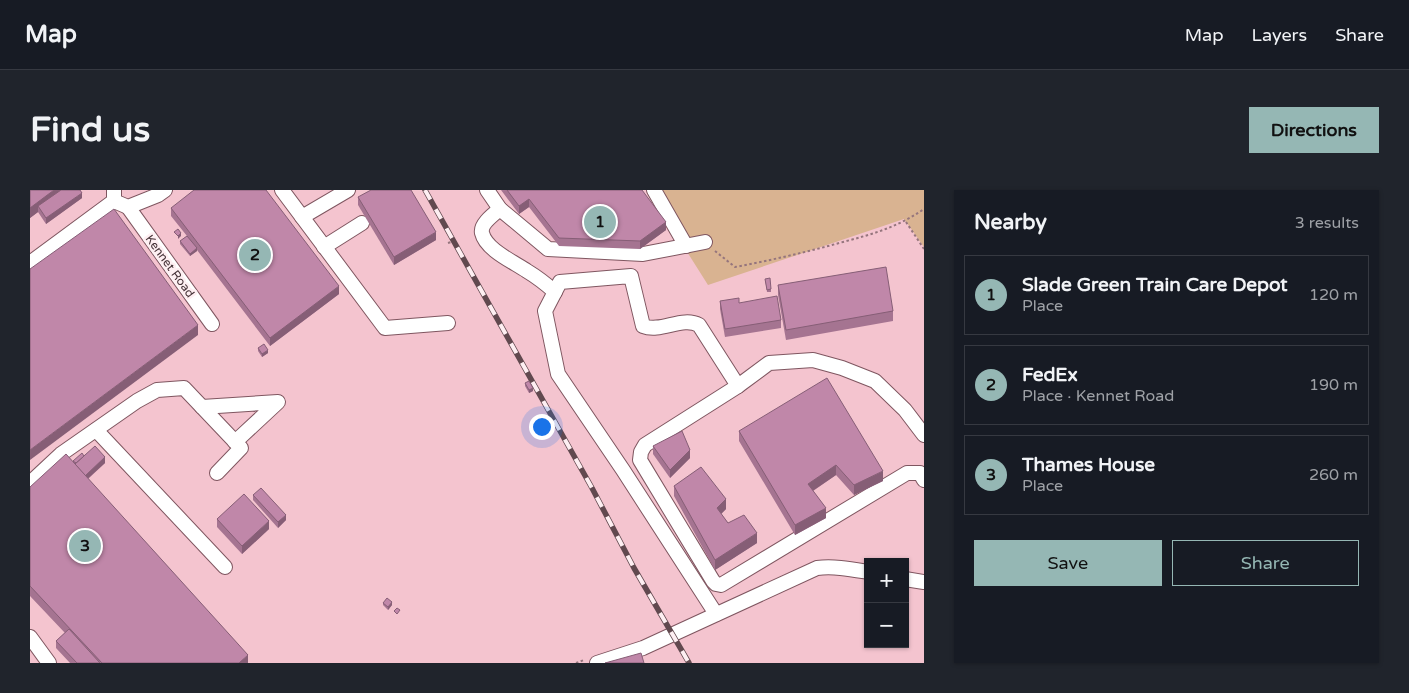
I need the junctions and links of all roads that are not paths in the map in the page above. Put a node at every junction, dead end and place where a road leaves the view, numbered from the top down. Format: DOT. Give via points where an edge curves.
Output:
graph roads {
  1 [pos="282,190"];
  2 [pos="348,190"];
  3 [pos="487,190"];
  4 [pos="654,190"];
  5 [pos="162,193"];
  6 [pos="114,195"];
  7 [pos="128,207"];
  8 [pos="500,209"];
  9 [pos="302,217"];
  10 [pos="362,223"];
  11 [pos="705,242"];
  12 [pos="686,246"];
  13 [pos="324,247"];
  14 [pos="30,262"];
  15 [pos="555,292"];
  16 [pos="448,323"];
  17 [pos="212,324"];
  18 [pos="738,386"];
  19 [pos="202,407"];
  20 [pos="96,430"];
  21 [pos="924,435"];
  22 [pos="235,442"];
  23 [pos="217,473"];
  24 [pos="924,480"];
  25 [pos="30,483"];
  26 [pos="225,567"];
  27 [pos="864,571"];
  28 [pos="909,580"];
  29 [pos="924,582"];
  30 [pos="716,614"];
  31 [pos="30,637"];
  32 [pos="49,663"];
  33 [pos="597,663"];
  1 -- 9 [label="street"];
  2 -- 9 [label="street"];
  3 -- 8 [label="street"];
  4 -- 12 [label="street"];
  5 -- 7 [label="street"];
  6 -- 7 [label="street"];
  6 -- 14 [label="street" via="107,207"];
  7 -- 17 [label="street, Kennet Road"];
  8 -- 12 [label="street" via="548,249 644,254"];
  8 -- 15 [label="street" via="489,218 482,234 501,255"];
  9 -- 13 [label="street"];
  10 -- 13 [label="street"];
  11 -- 12 [label="street"];
  13 -- 16 [label="street" via="385,328"];
  15 -- 18 [label="street" via="560,282 631,276 643,326 650,328 693,322 700,325"];
  15 -- 30 [label="street" via="545,310 558,374"];
  18 -- 21 [label="street" via="769,363 812,360 876,381"];
  18 -- 24 [label="street" via="646,445 640,460 716,584 722,585 907,473 920,473"];
  19 -- 20 [label="street" via="184,388 157,390"];
  19 -- 22 [label="street"];
  19 -- 22 [label="street" via="278,402"];
  20 -- 25 [label="street" via="61,454"];
  20 -- 26 [label="street"];
  22 -- 23 [label="street" via="241,448"];
  27 -- 30 [label="street" via="817,568"];
  28 -- 29 [label="street"];
  30 -- 33 [label="street" via="643,648"];
  31 -- 32 [label="street"];
}
